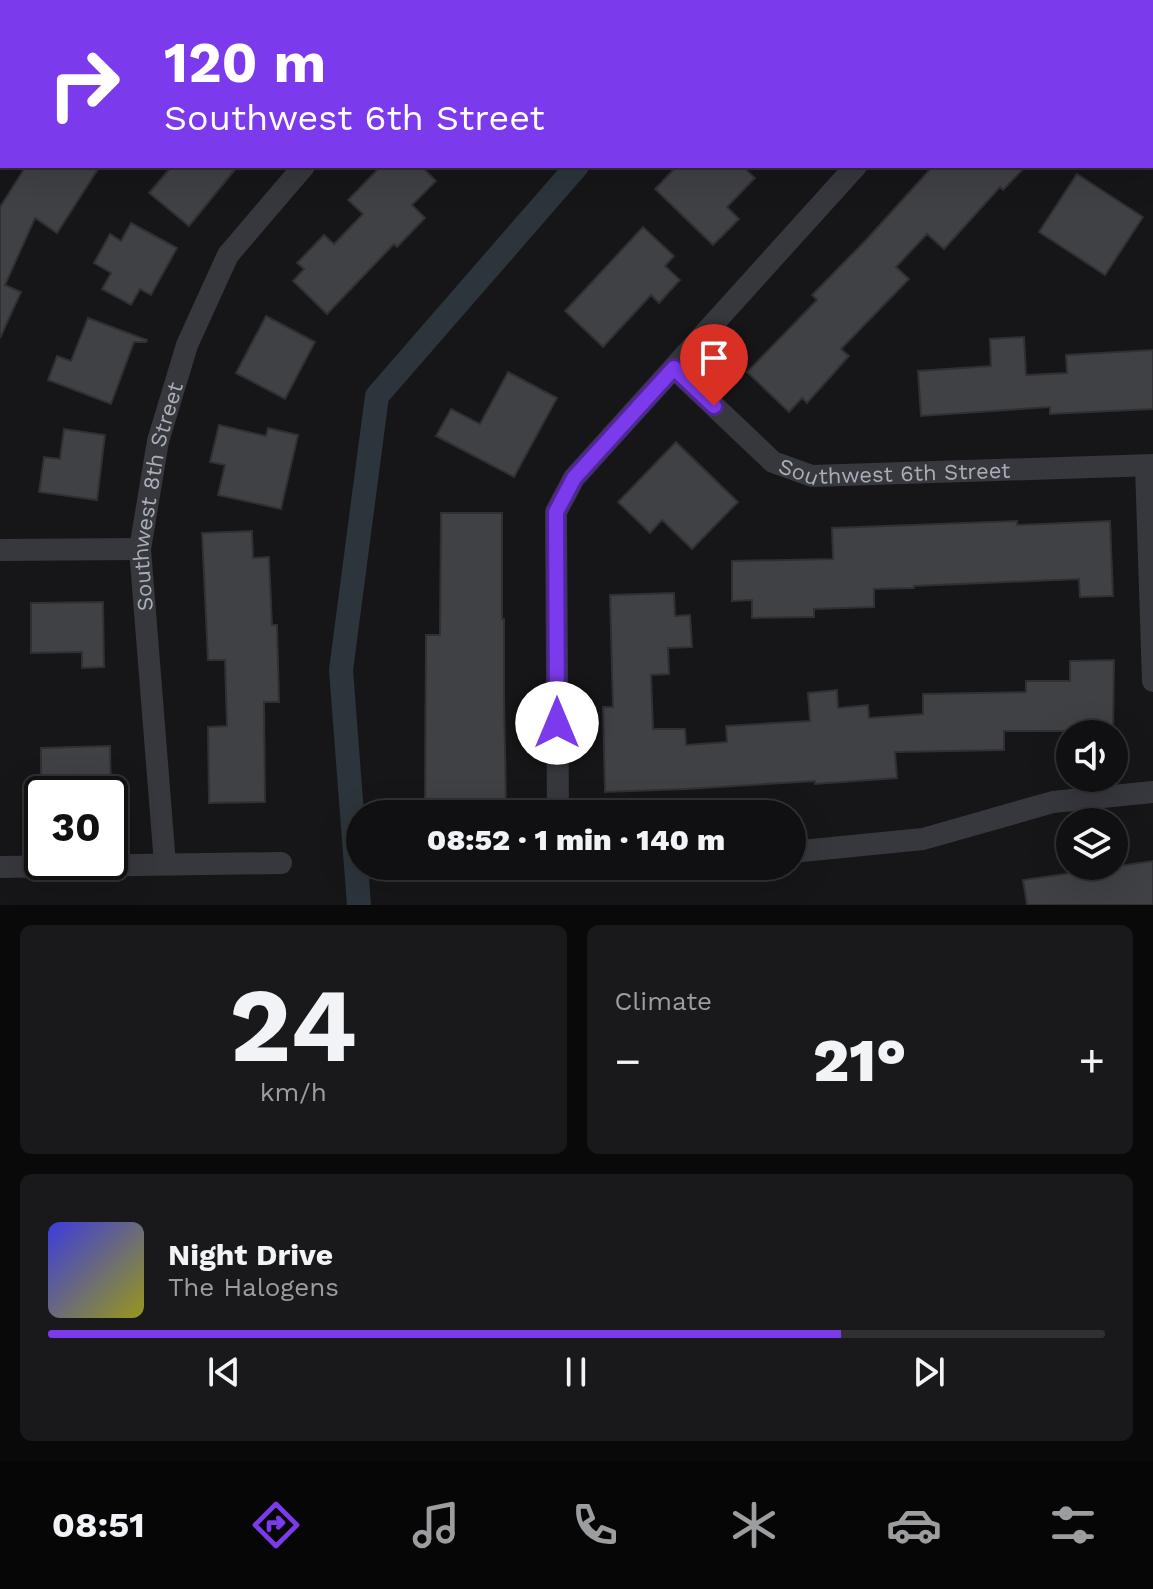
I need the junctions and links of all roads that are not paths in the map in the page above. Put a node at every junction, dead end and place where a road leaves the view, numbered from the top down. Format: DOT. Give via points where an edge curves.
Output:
graph roads {
  1 [pos="302,168"];
  2 [pos="854,168"];
  3 [pos="674,368"];
  4 [pos="1149,465"];
  5 [pos="140,549"];
  6 [pos="0,550"];
  7 [pos="1153,681"];
  8 [pos="1153,792"];
  9 [pos="558,800"];
  10 [pos="806,851"];
  11 [pos="281,863"];
  12 [pos="165,864"];
  13 [pos="0,867"];
  1 -- 5 [label="street, Southwest 8th Street" via="228,255 187,345 158,441"];
  2 -- 3 [label="street"];
  3 -- 4 [label="street, Southwest 6th Street" via="773,462 812,476"];
  3 -- 9 [label="street" via="574,478 556,512"];
  4 -- 7 [label="street"];
  5 -- 6 [label="street"];
  5 -- 12 [label="street, Southwest 8th Street"];
  8 -- 10 [label="street" via="1053,802 923,839"];
  11 -- 12 [label="street"];
  12 -- 13 [label="street"];
}
